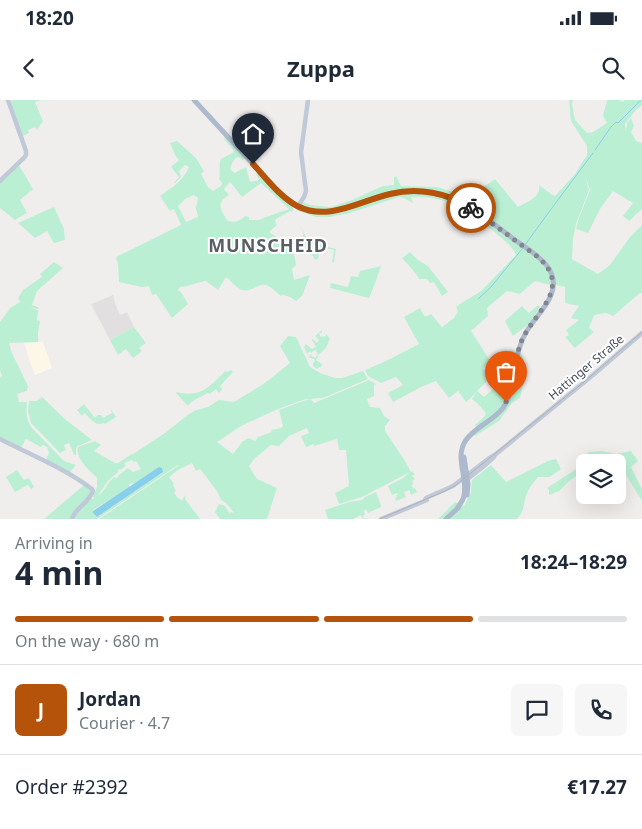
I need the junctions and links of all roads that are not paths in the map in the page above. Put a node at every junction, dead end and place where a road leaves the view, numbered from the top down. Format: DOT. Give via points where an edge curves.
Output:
graph roads {
  1 [pos="8,100"];
  2 [pos="194,100"];
  3 [pos="308,100"];
  4 [pos="0,181"];
  5 [pos="298,206"];
  6 [pos="642,333"];
  7 [pos="0,439"];
  8 [pos="462,451"];
  9 [pos="496,454"];
  10 [pos="466,467"];
  11 [pos="476,468"];
  12 [pos="465,480"];
  13 [pos="72,519"];
  14 [pos="381,519"];
  15 [pos="446,519"];
  1 -- 4 [label="street" via="26,156"];
  2 -- 5 [label="main road" via="277,190"];
  3 -- 5 [label="street" via="301,151 306,185"];
  5 -- 8 [label="main road" via="315,212 329,212 396,193 434,193 466,205 546,264 553,281 552,294 522,340 510,394 499,413 468,438"];
  6 -- 9 [label="street, Hattinger Straße"];
  7 -- 13 [label="street" via="56,466 92,490 92,495"];
  8 -- 10 [label="main road"];
  8 -- 12 [label="main road"];
  9 -- 11 [label="street, Hattinger Straße"];
  9 -- 12 [label="street, Hattinger Straße"];
  10 -- 11 [label="street"];
  10 -- 12 [label="main road"];
  11 -- 12 [label="street, Hattinger Straße"];
  12 -- 14 [label="street, Hattinger Straße" via="443,493"];
  12 -- 15 [label="main road" via="466,498"];
}
